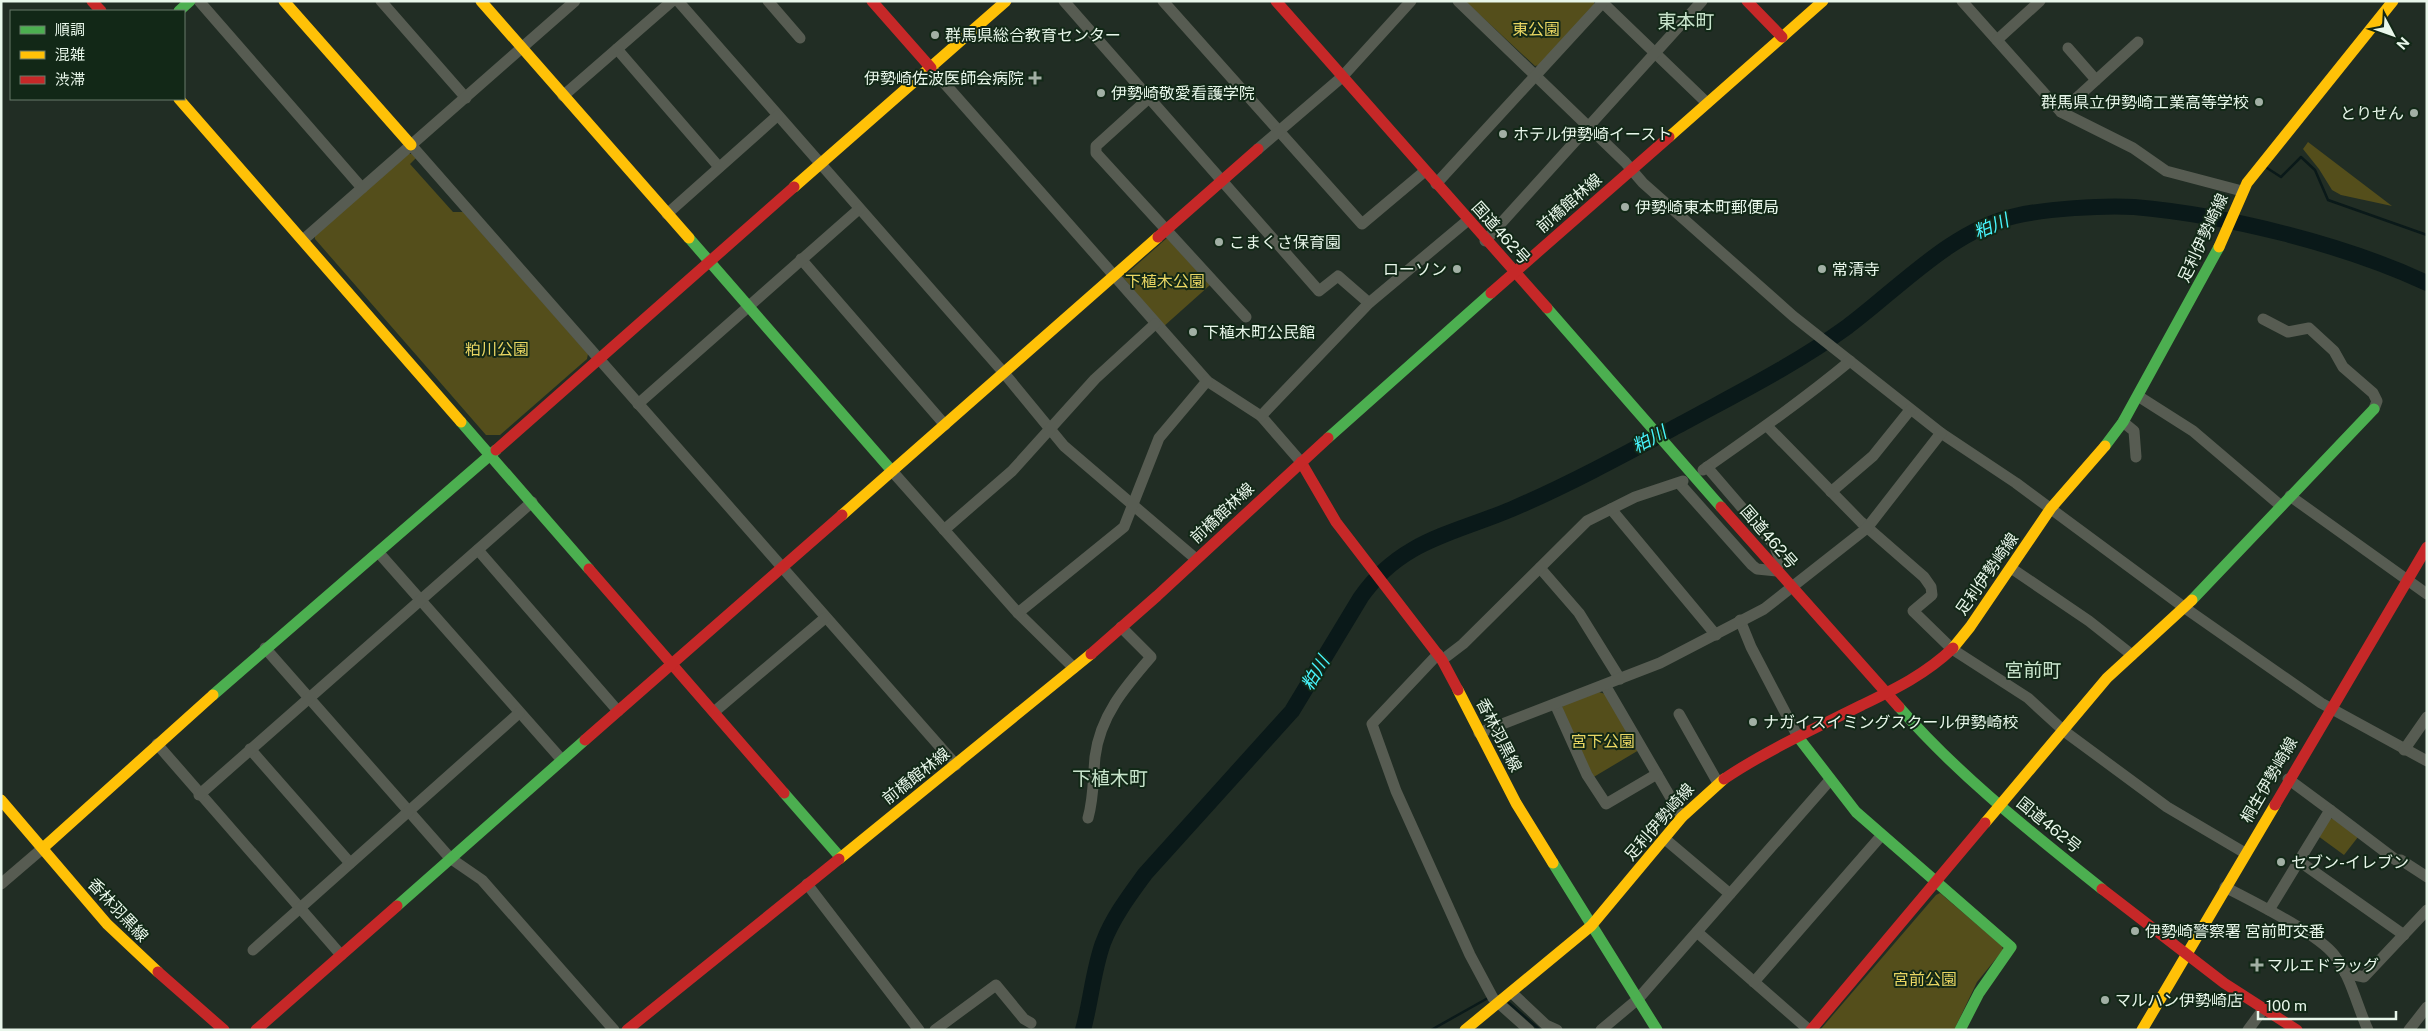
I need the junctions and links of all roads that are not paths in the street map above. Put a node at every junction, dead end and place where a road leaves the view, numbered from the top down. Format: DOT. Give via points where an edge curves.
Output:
graph roads {
  1 [pos="190,1"];
  2 [pos="199,1"];
  3 [pos="284,1"];
  4 [pos="381,1"];
  5 [pos="481,1"];
  6 [pos="575,1"];
  7 [pos="672,1"];
  8 [pos="678,1"];
  9 [pos="768,1"];
  10 [pos="872,1"];
  11 [pos="1006,1"];
  12 [pos="1064,1"];
  13 [pos="1163,1"];
  14 [pos="1276,1"];
  15 [pos="1412,1"];
  16 [pos="1458,1"];
  17 [pos="1702,1"];
  18 [pos="1747,1"];
  19 [pos="1822,1"];
  20 [pos="1962,1"];
  21 [pos="2040,1"];
  22 [pos="2393,1"];
  23 [pos="1603,2"];
  24 [pos="180,10"];
  25 [pos="1782,37"];
  26 [pos="800,38"];
  27 [pos="1996,40"];
  28 [pos="2138,42"];
  29 [pos="522,48"];
  30 [pos="2068,48"];
  31 [pos="617,49"];
  32 [pos="1656,53"];
  33 [pos="931,68"];
  34 [pos="1342,77"];
  35 [pos="1536,77"];
  36 [pos="2096,80"];
  37 [pos="563,96"];
  38 [pos="466,98"];
  39 [pos="1149,98"];
  40 [pos="180,100"];
  41 [pos="1707,103"];
  42 [pos="2062,112"];
  43 [pos="778,116"];
  44 [pos="1588,127"];
  45 [pos="1279,132"];
  46 [pos="411,145"];
  47 [pos="1258,149"];
  48 [pos="821,166"];
  49 [pos="720,167"];
  50 [pos="1632,170"];
  51 [pos="1425,171"];
  52 [pos="1222,181"];
  53 [pos="1436,184"];
  54 [pos="362,188"];
  55 [pos="2241,193"];
  56 [pos="858,209"];
  57 [pos="667,214"];
  58 [pos="1468,221"];
  59 [pos="1166,230"];
  60 [pos="303,240"];
  61 [pos="1485,241"];
  62 [pos="800,259"];
  63 [pos="709,263"];
  64 [pos="1514,273"];
  65 [pos="1114,276"];
  66 [pos="1369,303"];
  67 [pos="748,306"];
  68 [pos="1246,317"];
  69 [pos="2263,319"];
  70 [pos="1156,324"];
  71 [pos="600,360"];
  72 [pos="1848,360"];
  73 [pos="1004,373"];
  74 [pos="1207,381"];
  75 [pos="2138,396"];
  76 [pos="638,404"];
  77 [pos="2374,409"];
  78 [pos="1910,410"];
  79 [pos="1261,416"];
  80 [pos="2123,422"];
  81 [pos="945,425"];
  82 [pos="1767,426"];
  83 [pos="1049,429"];
  84 [pos="1941,433"];
  85 [pos="491,454"];
  86 [pos="2136,457"];
  87 [pos="1302,462"];
  88 [pos="892,471"];
  89 [pos="1831,492"];
  90 [pos="2290,496"];
  91 [pos="532,502"];
  92 [pos="2280,506"];
  93 [pos="1133,507"];
  94 [pos="2051,508"];
  95 [pos="1611,509"];
  96 [pos="1867,528"];
  97 [pos="944,530"];
  98 [pos="2427,547"];
  99 [pos="478,550"];
  100 [pos="379,552"];
  101 [pos="1196,559"];
  102 [pos="782,568"];
  103 [pos="1540,568"];
  104 [pos="2011,568"];
  105 [pos="1777,571"];
  106 [pos="2407,580"];
  107 [pos="1790,586"];
  108 [pos="2427,594"];
  109 [pos="420,600"];
  110 [pos="2185,608"];
  111 [pos="1018,613"];
  112 [pos="825,618"];
  113 [pos="1740,620"];
  114 [pos="1121,627"];
  115 [pos="1716,634"];
  116 [pos="264,648"];
  117 [pos="1952,649"];
  118 [pos="2132,655"];
  119 [pos="1440,657"];
  120 [pos="672,664"];
  121 [pos="1074,668"];
  122 [pos="1620,679"];
  123 [pos="1605,684"];
  124 [pos="1885,694"];
  125 [pos="310,698"];
  126 [pos="1554,704"];
  127 [pos="2330,709"];
  128 [pos="618,711"];
  129 [pos="714,712"];
  130 [pos="519,714"];
  131 [pos="1679,714"];
  132 [pos="2427,717"];
  133 [pos="2064,731"];
  134 [pos="1479,733"];
  135 [pos="1798,737"];
  136 [pos="157,744"];
  137 [pos="250,749"];
  138 [pos="2404,750"];
  139 [pos="562,760"];
  140 [pos="2427,761"];
  141 [pos="956,765"];
  142 [pos="1657,774"];
  143 [pos="2288,779"];
  144 [pos="1830,780"];
  145 [pos="1718,783"];
  146 [pos="199,795"];
  147 [pos="1,800"];
  148 [pos="2000,807"];
  149 [pos="2330,810"];
  150 [pos="409,811"];
  151 [pos="1682,817"];
  152 [pos="1088,818"];
  153 [pos="1881,836"];
  154 [pos="1665,839"];
  155 [pos="43,848"];
  156 [pos="2245,853"];
  157 [pos="840,857"];
  158 [pos="450,858"];
  159 [pos="2299,861"];
  160 [pos="350,863"];
  161 [pos="2427,877"];
  162 [pos="1936,883"];
  163 [pos="1,884"];
  164 [pos="807,884"];
  165 [pos="2225,887"];
  166 [pos="1730,894"];
  167 [pos="299,909"];
  168 [pos="2269,910"];
  169 [pos="2427,910"];
  170 [pos="1591,926"];
  171 [pos="1697,932"];
  172 [pos="2404,935"];
  173 [pos="253,950"];
  174 [pos="341,955"];
  175 [pos="2187,955"];
  176 [pos="2345,973"];
  177 [pos="1754,982"];
  178 [pos="1500,997"];
  179 [pos="1638,1000"];
  180 [pos="2427,1007"];
  181 [pos="2262,1011"];
  182 [pos="1031,1023"];
  183 [pos="224,1030"];
  184 [pos="256,1030"];
  185 [pos="614,1030"];
  186 [pos="627,1030"];
  187 [pos="919,1030"];
  188 [pos="935,1030"];
  189 [pos="1465,1030"];
  190 [pos="1529,1030"];
  191 [pos="1557,1030"];
  192 [pos="1601,1030"];
  193 [pos="1657,1030"];
  194 [pos="1810,1030"];
  195 [pos="1960,1030"];
  196 [pos="2142,1030"];
  197 [pos="2248,1030"];
  198 [pos="2297,1030"];
  199 [pos="2368,1030"];
  200 [pos="2409,1030"];
  1 -- 24 [label="main road"];
  2 -- 54 [label="street"];
  3 -- 46 [label="main road"];
  4 -- 38 [label="street"];
  5 -- 29 [label="main road"];
  6 -- 29 [label="street"];
  7 -- 31 [label="street"];
  8 -- 43 [label="street"];
  9 -- 26 [label="street"];
  10 -- 33 [label="main road"];
  11 -- 33 [label="main road"];
  12 -- 39 [label="street"];
  13 -- 45 [label="street"];
  14 -- 34 [label="main road, 国道462号"];
  15 -- 34 [label="street"];
  16 -- 35 [label="street"];
  17 -- 32 [label="street"];
  18 -- 25 [label="main road"];
  19 -- 25 [label="main road, 前橋館林線"];
  20 -- 27 [label="street"];
  21 -- 27 [label="street"];
  22 -- 55 [label="main road, 足利伊勢崎線" via="2257,168"];
  23 -- 32 [label="street"];
  23 -- 35 [label="street"];
  25 -- 41 [label="main road, 前橋館林線"];
  27 -- 42 [label="street"];
  28 -- 36 [label="street"];
  29 -- 37 [label="main road"];
  29 -- 38 [label="street"];
  30 -- 36 [label="street"];
  31 -- 37 [label="street"];
  31 -- 49 [label="street"];
  32 -- 41 [label="street"];
  32 -- 44 [label="street"];
  33 -- 48 [label="main road"];
  33 -- 65 [label="street"];
  34 -- 45 [label="street"];
  34 -- 51 [label="main road, 国道462号"];
  35 -- 44 [label="street"];
  35 -- 53 [label="street"];
  36 -- 42 [label="street"];
  37 -- 57 [label="main road"];
  38 -- 46 [label="street"];
  39 -- 52 [label="street"];
  39 -- 59 [label="street" via="1096,146 1096,153"];
  40 -- 60 [label="main road"];
  41 -- 50 [label="main road, 前橋館林線"];
  42 -- 55 [label="street" via="2133,148 2166,171"];
  43 -- 48 [label="street"];
  43 -- 49 [label="street"];
  44 -- 50 [label="street"];
  44 -- 61 [label="street"];
  45 -- 47 [label="street"];
  45 -- 51 [label="street" via="1362,224"];
  46 -- 54 [label="street"];
  46 -- 71 [label="street"];
  47 -- 52 [label="main road"];
  48 -- 56 [label="street"];
  48 -- 63 [label="main road"];
  49 -- 57 [label="street"];
  50 -- 64 [label="main road, 前橋館林線"];
  50 -- 72 [label="street" via="1793,316"];
  51 -- 53 [label="main road, 国道462号"];
  52 -- 59 [label="main road"];
  52 -- 66 [label="street" via="1319,291 1338,276"];
  53 -- 58 [label="main road, 国道462号"];
  54 -- 60 [label="street"];
  55 -- 75 [label="main road, 足利伊勢崎線" via="2214,258"];
  56 -- 62 [label="street"];
  56 -- 73 [label="street"];
  57 -- 63 [label="main road"];
  58 -- 61 [label="main road, 国道462号"];
  58 -- 66 [label="street"];
  59 -- 65 [label="main road"];
  59 -- 68 [label="street"];
  60 -- 85 [label="main road"];
  61 -- 64 [label="main road, 国道462号"];
  62 -- 67 [label="street"];
  62 -- 81 [label="street"];
  63 -- 67 [label="main road"];
  63 -- 71 [label="main road"];
  64 -- 87 [label="main road, 前橋館林線"];
  64 -- 105 [label="main road, 国道462号"];
  65 -- 70 [label="street"];
  65 -- 73 [label="main road"];
  66 -- 79 [label="street"];
  67 -- 76 [label="street"];
  67 -- 88 [label="main road"];
  69 -- 77 [label="street" via="2288,332 2309,328 2334,351 2343,367 2373,393 2377,401"];
  70 -- 74 [label="street"];
  70 -- 83 [label="street" via="1095,379"];
  71 -- 76 [label="street"];
  71 -- 85 [label="main road"];
  72 -- 78 [label="street"];
  72 -- 82 [label="street"];
  73 -- 81 [label="main road"];
  73 -- 83 [label="street"];
  74 -- 79 [label="street"];
  74 -- 93 [label="street" via="1159,438"];
  75 -- 80 [label="main road, 足利伊勢崎線"];
  75 -- 92 [label="street" via="2193,431"];
  76 -- 102 [label="street"];
  77 -- 90 [label="main road"];
  78 -- 84 [label="street"];
  78 -- 89 [label="street" via="1873,456"];
  79 -- 87 [label="street"];
  80 -- 86 [label="street" via="2134,431"];
  80 -- 94 [label="main road, 足利伊勢崎線"];
  81 -- 88 [label="main road"];
  82 -- 89 [label="street"];
  82 -- 105 [label="street" via="1705,468 1778,551"];
  83 -- 93 [label="street"];
  83 -- 97 [label="street" via="1012,470"];
  84 -- 94 [label="street"];
  84 -- 96 [label="street"];
  85 -- 91 [label="main road"];
  85 -- 100 [label="main road"];
  87 -- 101 [label="main road, 前橋館林線"];
  87 -- 119 [label="main road, 香林羽黒線" via="1335,520"];
  88 -- 97 [label="street"];
  88 -- 102 [label="main road"];
  89 -- 96 [label="street"];
  90 -- 92 [label="main road"];
  90 -- 106 [label="street"];
  91 -- 99 [label="street"];
  91 -- 120 [label="main road"];
  92 -- 110 [label="main road"];
  93 -- 101 [label="street"];
  93 -- 111 [label="street" via="1124,527 1102,548"];
  94 -- 104 [label="main road, 足利伊勢崎線"];
  94 -- 110 [label="street"];
  95 -- 103 [label="street" via="1587,521"];
  95 -- 105 [label="street" via="1681,482 1752,565"];
  95 -- 115 [label="street"];
  96 -- 107 [label="street"];
  96 -- 117 [label="street" via="1931,587 1932,595 1913,611"];
  97 -- 111 [label="street"];
  98 -- 106 [label="main road, 桐生伊勢崎線"];
  99 -- 109 [label="street"];
  99 -- 128 [label="street"];
  100 -- 109 [label="street"];
  100 -- 116 [label="main road"];
  101 -- 114 [label="main road, 前橋館林線"];
  102 -- 112 [label="street"];
  102 -- 120 [label="main road"];
  103 -- 119 [label="street" via="1463,644"];
  103 -- 122 [label="street" via="1579,613"];
  104 -- 117 [label="main road, 足利伊勢崎線"];
  104 -- 118 [label="street" via="2089,621"];
  105 -- 107 [label="main road, 国道462号"];
  106 -- 108 [label="street"];
  106 -- 127 [label="main road, 桐生伊勢崎線"];
  107 -- 113 [label="street" via="1764,609"];
  107 -- 124 [label="main road, 国道462号"];
  109 -- 125 [label="street"];
  109 -- 130 [label="street"];
  110 -- 118 [label="main road"];
  110 -- 127 [label="street"];
  111 -- 121 [label="street"];
  112 -- 129 [label="street"];
  112 -- 141 [label="street"];
  113 -- 115 [label="street"];
  113 -- 135 [label="street"];
  114 -- 121 [label="main road, 前橋館林線"];
  114 -- 152 [label="street" via="1151,657 1124,688 1108,713 1095,756 1095,788"];
  115 -- 122 [label="street" via="1678,656"];
  116 -- 125 [label="street"];
  116 -- 136 [label="main road"];
  117 -- 124 [label="main road, 足利伊勢崎線" via="1931,668"];
  117 -- 133 [label="street" via="2028,698"];
  118 -- 133 [label="main road" via="2107,678"];
  119 -- 134 [label="main road, 香林羽黒線"];
  119 -- 178 [label="street" via="1372,724 1396,791 1470,954"];
  120 -- 128 [label="main road"];
  120 -- 129 [label="main road"];
  121 -- 141 [label="main road, 前橋館林線"];
  122 -- 123 [label="street"];
  123 -- 126 [label="street"];
  123 -- 142 [label="street"];
  124 -- 135 [label="main road, 足利伊勢崎線"];
  124 -- 148 [label="main road, 国道462号" via="1945,758"];
  125 -- 137 [label="street"];
  125 -- 150 [label="street"];
  126 -- 134 [label="street"];
  126 -- 142 [label="street" via="1587,775 1606,804"];
  127 -- 138 [label="street"];
  127 -- 143 [label="main road, 桐生伊勢崎線"];
  128 -- 139 [label="main road"];
  129 -- 157 [label="main road"];
  130 -- 139 [label="street"];
  130 -- 150 [label="street"];
  131 -- 145 [label="street"];
  132 -- 138 [label="street"];
  133 -- 148 [label="main road"];
  133 -- 156 [label="street" via="2167,807"];
  134 -- 170 [label="main road, 香林羽黒線" via="1516,804"];
  135 -- 144 [label="main road"];
  135 -- 145 [label="main road, 足利伊勢崎線"];
  136 -- 146 [label="street"];
  136 -- 155 [label="main road"];
  137 -- 146 [label="street"];
  137 -- 160 [label="street"];
  138 -- 140 [label="street"];
  139 -- 158 [label="main road"];
  141 -- 157 [label="main road, 前橋館林線"];
  142 -- 151 [label="street"];
  143 -- 149 [label="street"];
  143 -- 156 [label="main road, 桐生伊勢崎線"];
  144 -- 153 [label="main road"];
  144 -- 166 [label="street"];
  145 -- 151 [label="main road, 足利伊勢崎線"];
  146 -- 167 [label="street"];
  147 -- 155 [label="main road, 香林羽黒線"];
  148 -- 162 [label="main road"];
  148 -- 175 [label="main road, 国道462号"];
  149 -- 159 [label="street"];
  149 -- 161 [label="street" via="2396,860"];
  150 -- 158 [label="street"];
  150 -- 160 [label="street"];
  151 -- 154 [label="main road, 足利伊勢崎線"];
  153 -- 162 [label="main road"];
  153 -- 177 [label="street"];
  154 -- 166 [label="street"];
  154 -- 170 [label="main road, 足利伊勢崎線"];
  155 -- 163 [label="street"];
  155 -- 183 [label="main road, 香林羽黒線" via="107,924"];
  156 -- 165 [label="main road, 桐生伊勢崎線"];
  157 -- 164 [label="main road, 前橋館林線"];
  158 -- 174 [label="main road"];
  158 -- 185 [label="street" via="482,880"];
  159 -- 168 [label="street"];
  159 -- 172 [label="street"];
  160 -- 167 [label="street"];
  162 -- 194 [label="main road"];
  162 -- 195 [label="main road" via="2011,947 1979,993"];
  164 -- 186 [label="main road, 前橋館林線"];
  164 -- 187 [label="street"];
  165 -- 168 [label="street"];
  165 -- 175 [label="main road, 桐生伊勢崎線"];
  166 -- 171 [label="street"];
  167 -- 173 [label="street"];
  167 -- 174 [label="street"];
  168 -- 176 [label="street" via="2327,948"];
  169 -- 172 [label="street"];
  170 -- 178 [label="main road, 足利伊勢崎線"];
  170 -- 179 [label="main road, 香林羽黒線"];
  171 -- 177 [label="street"];
  171 -- 179 [label="street"];
  172 -- 176 [label="street" via="2364,977"];
  174 -- 184 [label="main road"];
  175 -- 181 [label="main road, 国道462号"];
  175 -- 196 [label="main road, 桐生伊勢崎線"];
  176 -- 199 [label="street"];
  177 -- 194 [label="street"];
  178 -- 189 [label="main road, 足利伊勢崎線"];
  178 -- 190 [label="street"];
  178 -- 191 [label="street"];
  179 -- 192 [label="street"];
  179 -- 193 [label="main road, 香林羽黒線"];
  180 -- 200 [label="street"];
  181 -- 197 [label="street"];
  181 -- 198 [label="main road, 国道462号"];
  182 -- 188 [label="street" via="996,985"];
}
